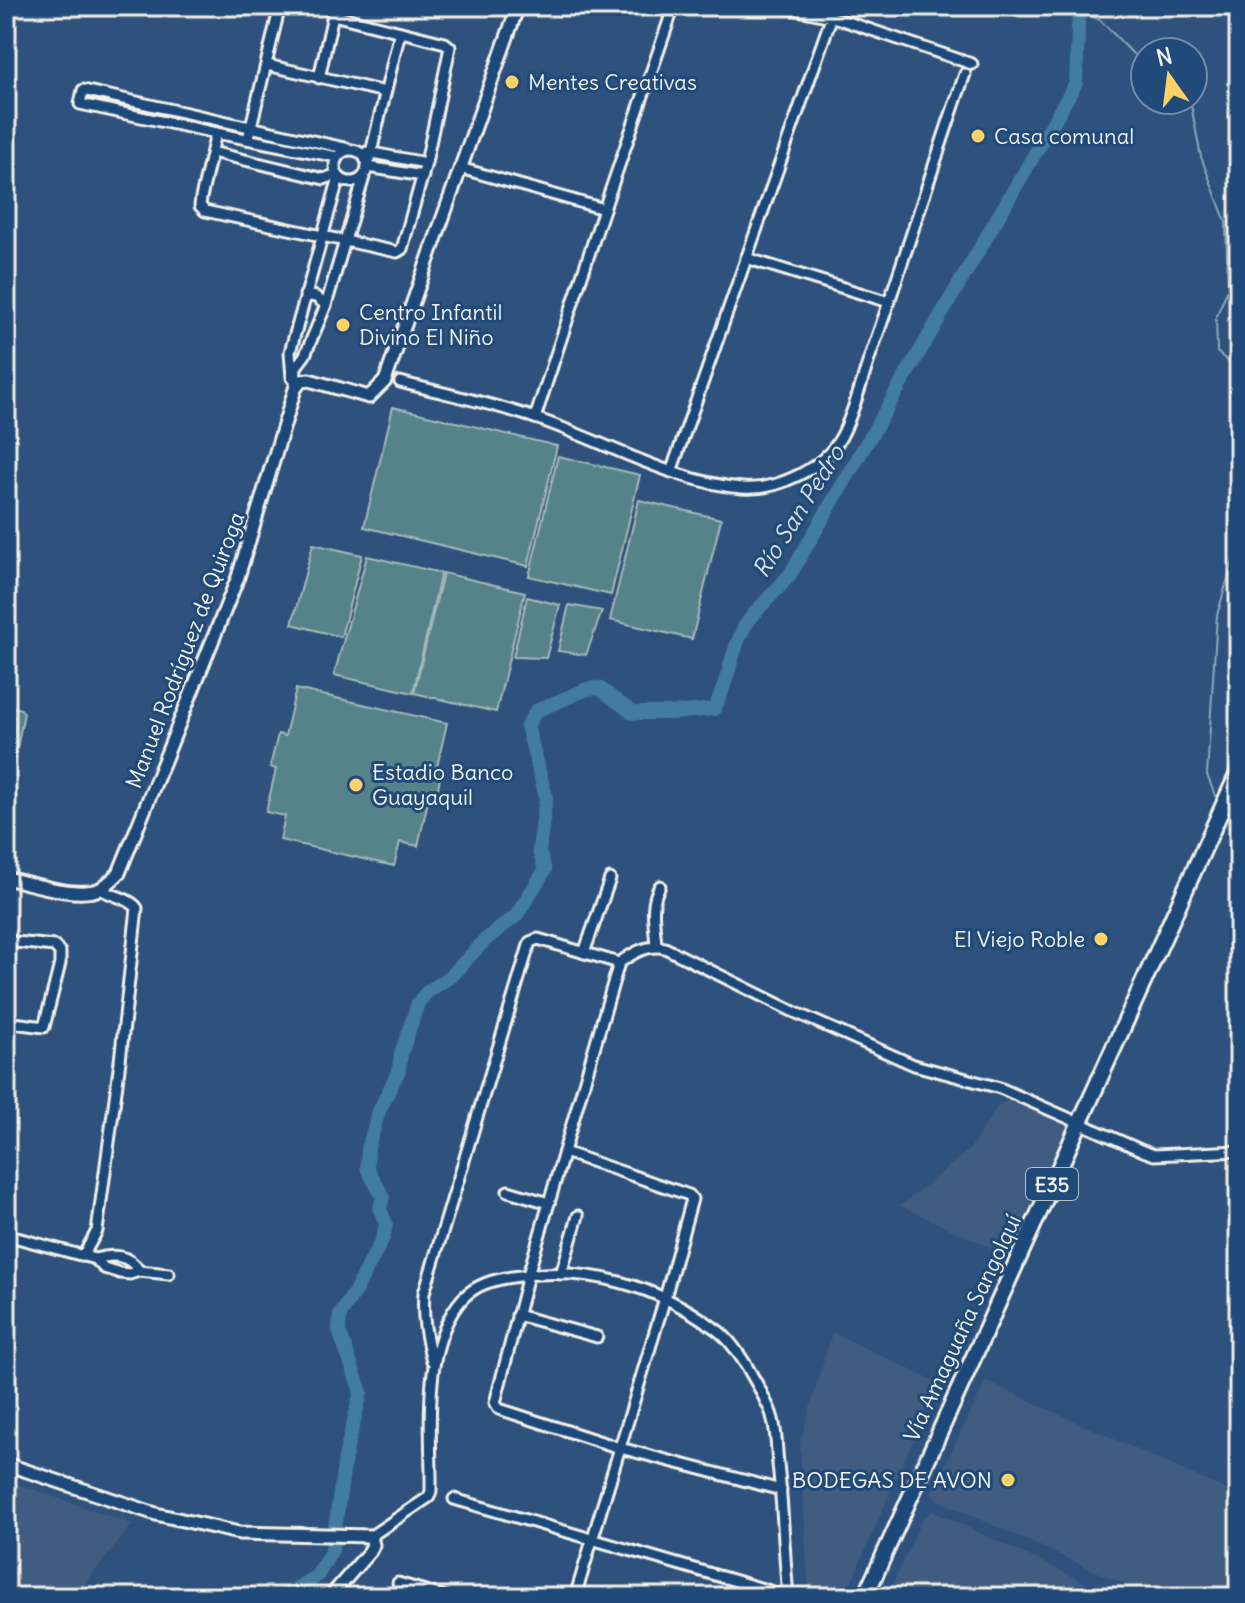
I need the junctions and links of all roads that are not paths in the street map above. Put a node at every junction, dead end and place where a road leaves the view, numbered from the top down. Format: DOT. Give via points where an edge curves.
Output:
graph roads {
  1 [pos="280,6"];
  2 [pos="518,6"];
  3 [pos="674,6"];
  4 [pos="777,6"];
  5 [pos="334,11"];
  6 [pos="829,24"];
  7 [pos="400,32"];
  8 [pos="972,64"];
  9 [pos="267,65"];
  10 [pos="965,74"];
  11 [pos="319,78"];
  12 [pos="385,92"];
  13 [pos="202,115"];
  14 [pos="252,126"];
  15 [pos="199,130"];
  16 [pos="216,133"];
  17 [pos="248,139"];
  18 [pos="276,145"];
  19 [pos="349,149"];
  20 [pos="212,152"];
  21 [pos="365,152"];
  22 [pos="337,157"];
  23 [pos="426,163"];
  24 [pos="271,166"];
  25 [pos="460,168"];
  26 [pos="366,169"];
  27 [pos="338,176"];
  28 [pos="423,176"];
  29 [pos="604,209"];
  30 [pos="321,235"];
  31 [pos="346,243"];
  32 [pos="746,258"];
  33 [pos="305,295"];
  34 [pos="889,302"];
  35 [pos="326,305"];
  36 [pos="400,382"];
  37 [pos="295,389"];
  38 [pos="535,418"];
  39 [pos="671,472"];
  40 [pos="1239,771"];
  41 [pos="6,878"];
  42 [pos="610,879"];
  43 [pos="660,886"];
  44 [pos="100,889"];
  45 [pos="6,941"];
  46 [pos="656,946"];
  47 [pos="584,953"];
  48 [pos="619,963"];
  49 [pos="6,1022"];
  50 [pos="1081,1122"];
  51 [pos="1239,1151"];
  52 [pos="564,1152"];
  53 [pos="508,1191"];
  54 [pos="549,1203"];
  55 [pos="578,1216"];
  56 [pos="6,1235"];
  57 [pos="83,1256"];
  58 [pos="95,1259"];
  59 [pos="139,1271"];
  60 [pos="169,1274"];
  61 [pos="561,1274"];
  62 [pos="528,1275"];
  63 [pos="665,1298"];
  64 [pos="517,1315"];
  65 [pos="597,1337"];
  66 [pos="433,1363"];
  67 [pos="620,1448"];
  68 [pos="6,1464"];
  69 [pos="781,1490"];
  70 [pos="454,1499"];
  71 [pos="366,1535"];
  72 [pos="593,1541"];
  73 [pos="398,1583"];
  74 [pos="330,1597"];
  75 [pos="446,1597"];
  76 [pos="575,1597"];
  77 [pos="788,1597"];
  78 [pos="865,1597"];
  1 -- 9 [label="street"];
  2 -- 25 [label="street"];
  3 -- 29 [label="street"];
  4 -- 8 [label="street" via="833,17"];
  5 -- 7 [label="street"];
  5 -- 11 [label="street"];
  6 -- 32 [label="street"];
  7 -- 12 [label="street"];
  7 -- 23 [label="street" via="450,47"];
  9 -- 11 [label="street"];
  9 -- 14 [label="street"];
  10 -- 34 [label="street"];
  11 -- 12 [label="street"];
  12 -- 21 [label="street"];
  13 -- 14 [label="street"];
  13 -- 15 [label="street"];
  13 -- 15 [label="street" via="83,90 80,104"];
  14 -- 17 [label="street"];
  14 -- 19 [label="street"];
  15 -- 16 [label="street"];
  16 -- 17 [label="street"];
  16 -- 20 [label="street"];
  17 -- 18 [label="street"];
  18 -- 22 [label="street"];
  18 -- 24 [label="street"];
  19 -- 21 [label="street"];
  19 -- 22 [label="street"];
  20 -- 24 [label="street"];
  20 -- 30 [label="street" via="201,208"];
  21 -- 23 [label="street"];
  21 -- 26 [label="street"];
  22 -- 27 [label="street"];
  23 -- 28 [label="street"];
  24 -- 27 [label="street" via="324,179"];
  25 -- 29 [label="street"];
  25 -- 37 [label="street" via="380,388 369,397 309,380"];
  26 -- 27 [label="street" via="351,182"];
  26 -- 28 [label="street"];
  26 -- 31 [label="street"];
  27 -- 30 [label="street"];
  28 -- 31 [label="street" via="400,251"];
  29 -- 38 [label="street"];
  30 -- 31 [label="street"];
  30 -- 33 [label="street"];
  31 -- 35 [label="street"];
  32 -- 34 [label="street"];
  32 -- 39 [label="street"];
  33 -- 35 [label="street"];
  33 -- 37 [label="street" via="290,352"];
  34 -- 39 [label="street" via="841,438 824,458 784,482 745,488"];
  35 -- 37 [label="street" via="296,367"];
  36 -- 38 [label="street"];
  37 -- 44 [label="street, Manuel Rodríguez de Quiroga" via="238,577 119,873"];
  38 -- 39 [label="street"];
  40 -- 50 [label="highway, Vía Amaguaña Sangolquí / E35"];
  41 -- 44 [label="street" via="74,892"];
  42 -- 47 [label="street"];
  43 -- 46 [label="street" via="653,907"];
  44 -- 57 [label="street" via="137,908 97,1231"];
  45 -- 49 [label="street" via="42,943 60,952 44,1027"];
  46 -- 48 [label="street"];
  46 -- 50 [label="street" via="914,1065 1000,1088"];
  47 -- 48 [label="street"];
  47 -- 66 [label="street" via="538,939 530,942 424,1293 424,1331"];
  48 -- 52 [label="street"];
  50 -- 51 [label="street" via="1154,1155"];
  50 -- 78 [label="highway, Vía Amaguaña Sangolquí / E35"];
  52 -- 54 [label="street"];
  52 -- 63 [label="street" via="692,1199"];
  53 -- 54 [label="street"];
  54 -- 62 [label="street"];
  55 -- 61 [label="street"];
  56 -- 57 [label="street"];
  57 -- 58 [label="street"];
  58 -- 59 [label="street" via="109,1271"];
  58 -- 59 [label="street" via="126,1257"];
  59 -- 60 [label="street"];
  61 -- 62 [label="street"];
  61 -- 63 [label="street" via="612,1279"];
  62 -- 64 [label="street"];
  62 -- 66 [label="street" via="476,1287 463,1299"];
  63 -- 67 [label="street"];
  63 -- 69 [label="street" via="717,1329 749,1373 774,1421"];
  64 -- 65 [label="street"];
  64 -- 67 [label="street" via="495,1395 499,1409"];
  66 -- 71 [label="street" via="429,1497"];
  67 -- 69 [label="street"];
  67 -- 72 [label="street"];
  68 -- 71 [label="street" via="156,1514 239,1533"];
  69 -- 77 [label="street"];
  70 -- 72 [label="street"];
  71 -- 74 [label="street" via="373,1545 370,1551"];
  72 -- 76 [label="street"];
  72 -- 77 [label="street"];
  73 -- 75 [label="street"];
}
